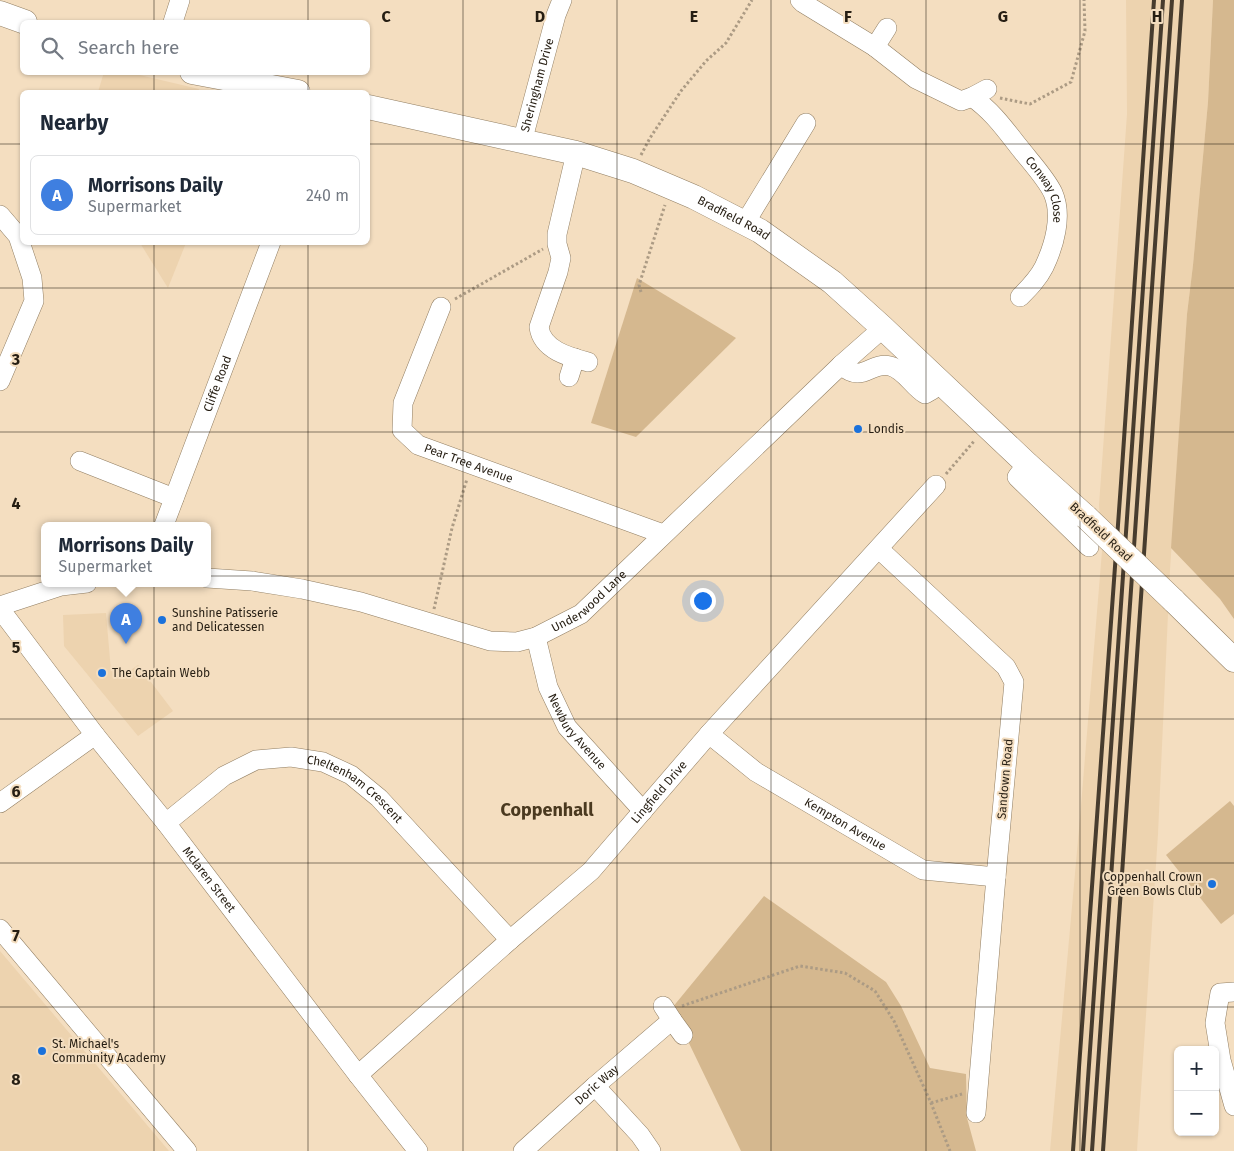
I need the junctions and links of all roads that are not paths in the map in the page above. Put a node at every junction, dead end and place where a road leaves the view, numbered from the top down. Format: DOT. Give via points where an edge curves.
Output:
graph roads {
  1 [pos="180,0"];
  2 [pos="562,0"];
  3 [pos="800,0"];
  4 [pos="0,13"];
  5 [pos="20,20"];
  6 [pos="175,20"];
  7 [pos="887,28"];
  8 [pos="875,47"];
  9 [pos="208,75"];
  10 [pos="287,90"];
  11 [pos="370,107"];
  12 [pos="806,123"];
  13 [pos="522,142"];
  14 [pos="576,154"];
  15 [pos="0,215"];
  16 [pos="745,223"];
  17 [pos="20,242"];
  18 [pos="21,245"];
  19 [pos="270,245"];
  20 [pos="1020,297"];
  21 [pos="441,307"];
  22 [pos="883,328"];
  23 [pos="841,365"];
  24 [pos="569,377"];
  25 [pos="0,380"];
  26 [pos="940,382"];
  27 [pos="80,461"];
  28 [pos="1027,464"];
  29 [pos="936,485"];
  30 [pos="174,498"];
  31 [pos="165,522"];
  32 [pos="663,534"];
  33 [pos="1089,547"];
  34 [pos="879,549"];
  35 [pos="211,578"];
  36 [pos="58,587"];
  37 [pos="0,608"];
  38 [pos="536,637"];
  39 [pos="1234,660"];
  40 [pos="709,734"];
  41 [pos="95,735"];
  42 [pos="0,803"];
  43 [pos="643,811"];
  44 [pos="166,822"];
  45 [pos="996,877"];
  46 [pos="0,929"];
  47 [pos="510,940"];
  48 [pos="1224,987"];
  49 [pos="673,1021"];
  50 [pos="358,1075"];
  51 [pos="595,1086"];
  52 [pos="1234,1106"];
  53 [pos="976,1114"];
  54 [pos="187,1151"];
  55 [pos="418,1151"];
  56 [pos="523,1151"];
  57 [pos="651,1151"];
  1 -- 6 [label="street"];
  2 -- 13 [label="street, Sheringham Drive"];
  3 -- 8 [label="street"];
  4 -- 5 [label="main road"];
  7 -- 8 [label="street"];
  8 -- 20 [label="street, Conway Close" via="916,79 962,101 979,93 983,105 1053,193 1057,212 1051,248 1044,267"];
  9 -- 10 [label="main road"];
  11 -- 13 [label="main road, Bradfield Road"];
  12 -- 16 [label="street"];
  13 -- 14 [label="main road, Bradfield Road"];
  14 -- 16 [label="main road, Bradfield Road" via="633,171"];
  14 -- 24 [label="street" via="557,234 561,258 539,327 540,334 551,346 560,353 581,360"];
  15 -- 17 [label="street"];
  16 -- 22 [label="main road, Bradfield Road" via="832,282"];
  18 -- 25 [label="street" via="32,278 34,301"];
  19 -- 30 [label="street, Cliffe Road"];
  21 -- 32 [label="street, Pear Tree Avenue" via="403,402 402,430 418,445"];
  22 -- 23 [label="street, Underwood Lane"];
  22 -- 26 [label="main road, Bradfield Road"];
  23 -- 26 [label="street" via="857,374 884,365 892,367 925,394"];
  23 -- 32 [label="street, Underwood Lane"];
  26 -- 28 [label="main road, Bradfield Road"];
  27 -- 30 [label="street"];
  28 -- 33 [label="street, Bradfield Road" via="1017,477"];
  28 -- 39 [label="main road, Bradfield Road, bridge"];
  29 -- 34 [label="street, Lingfield Drive"];
  30 -- 31 [label="street, Cliffe Road"];
  32 -- 38 [label="street, Underwood Lane" via="581,614"];
  34 -- 40 [label="street, Lingfield Drive"];
  34 -- 45 [label="street, Sandown Road" via="1006,667 1014,682"];
  35 -- 38 [label="street, Underwood Lane" via="252,580 361,602 490,641 517,642"];
  36 -- 37 [label="street"];
  37 -- 41 [label="street, Mclaren Street"];
  38 -- 43 [label="street, Newbury Avenue" via="548,687 567,727"];
  40 -- 43 [label="street, Lingfield Drive"];
  40 -- 45 [label="street, Kempton Avenue" via="756,772 923,870"];
  41 -- 42 [label="street"];
  41 -- 44 [label="street, Mclaren Street"];
  43 -- 47 [label="street, Lingfield Drive" via="591,870"];
  44 -- 47 [label="street, Cheltenham Crescent" via="224,776 256,760 291,758 323,762 351,775 379,798"];
  44 -- 50 [label="street, Mclaren Street"];
  45 -- 53 [label="street, Sandown Road" via="972,1065 978,1088"];
  46 -- 54 [label="street"];
  47 -- 50 [label="street, Lingfield Drive"];
  48 -- 52 [label="street" via="1215,1022 1220,1060"];
  49 -- 51 [label="street, Doric Way"];
  50 -- 55 [label="street, Mclaren Street"];
  51 -- 56 [label="street, Doric Way"];
  51 -- 57 [label="street"];
}
